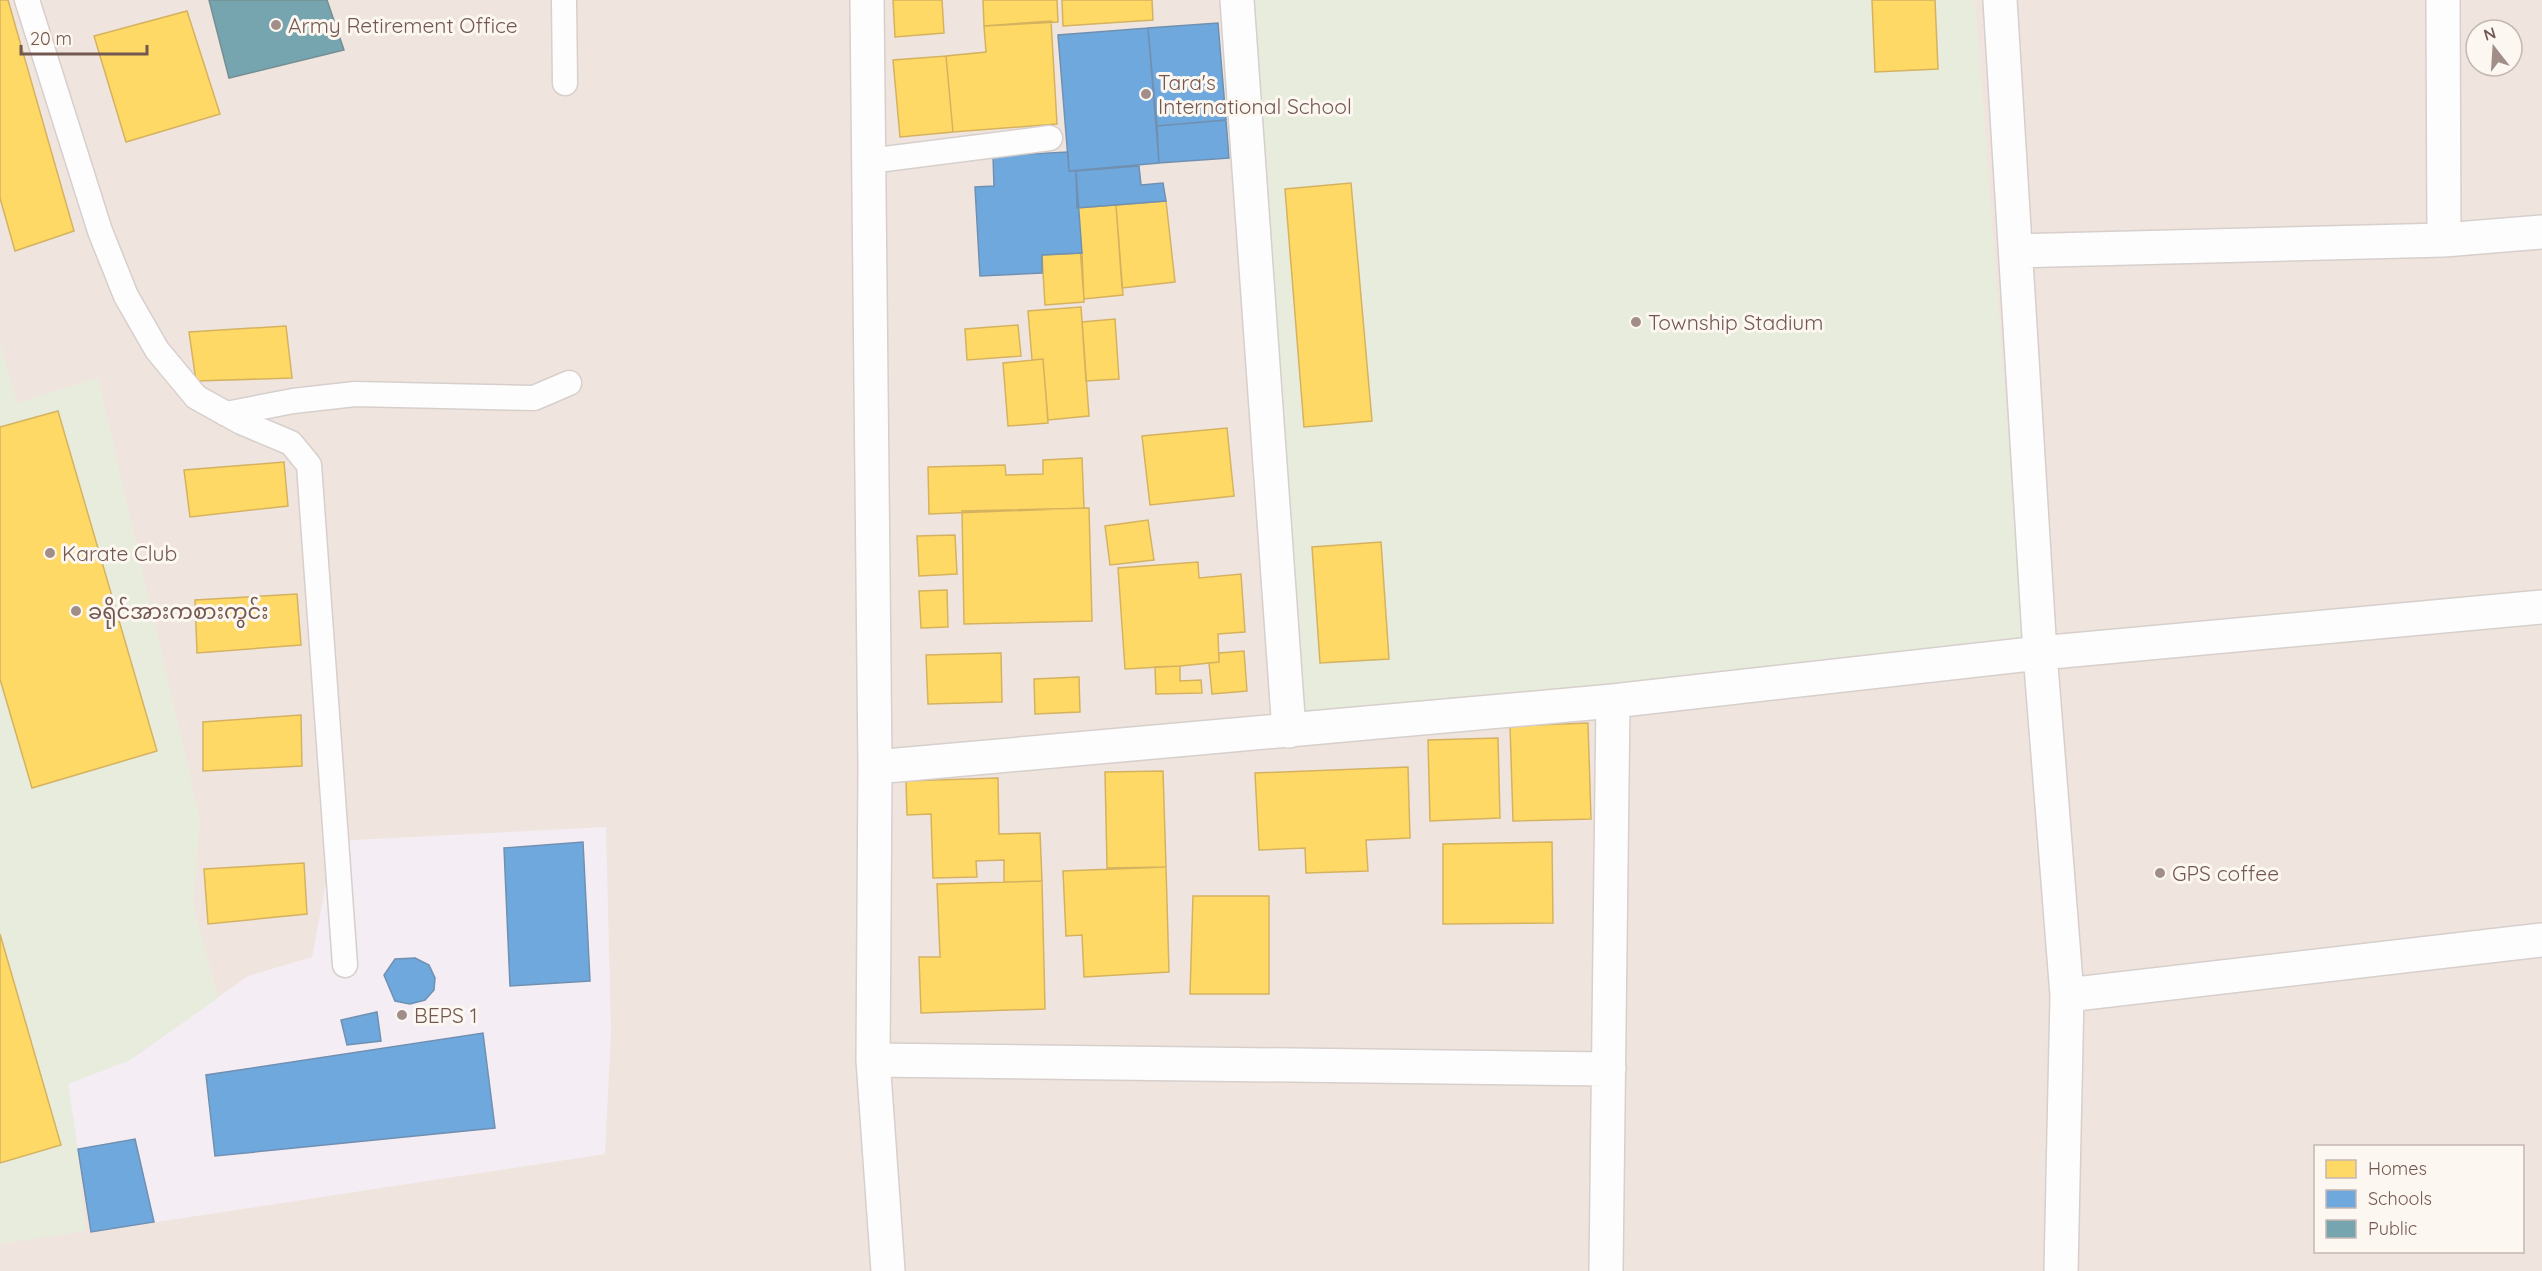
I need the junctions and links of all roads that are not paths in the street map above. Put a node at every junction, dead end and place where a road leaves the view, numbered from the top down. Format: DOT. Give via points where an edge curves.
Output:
graph roads {
  1 [pos="564,0"];
  2 [pos="867,0"];
  3 [pos="1236,0"];
  4 [pos="2000,0"];
  5 [pos="2443,0"];
  6 [pos="31,1"];
  7 [pos="565,83"];
  8 [pos="1050,138"];
  9 [pos="869,161"];
  10 [pos="2542,232"];
  11 [pos="2444,240"];
  12 [pos="2016,251"];
  13 [pos="569,382"];
  14 [pos="226,414"];
  15 [pos="2542,607"];
  16 [pos="2040,653"];
  17 [pos="1613,701"];
  18 [pos="1290,731"];
  19 [pos="875,767"];
  20 [pos="2542,940"];
  21 [pos="345,965"];
  22 [pos="2067,995"];
  23 [pos="873,1060"];
  24 [pos="1609,1069"];
  25 [pos="888,1271"];
  26 [pos="1606,1271"];
  27 [pos="2061,1271"];
  1 -- 7 [label="lane"];
  2 -- 9 [label="street"];
  3 -- 18 [label="street"];
  4 -- 12 [label="street"];
  5 -- 11 [label="street"];
  6 -- 14 [label="lane" via="100,231 126,296 157,350 196,397"];
  8 -- 9 [label="lane"];
  9 -- 19 [label="street"];
  10 -- 11 [label="street"];
  11 -- 12 [label="street"];
  12 -- 16 [label="street"];
  13 -- 14 [label="lane" via="534,398 355,394"];
  14 -- 21 [label="lane" via="291,443 309,465"];
  15 -- 16 [label="street"];
  16 -- 17 [label="street"];
  16 -- 22 [label="street"];
  17 -- 18 [label="street"];
  17 -- 24 [label="street"];
  18 -- 19 [label="street"];
  19 -- 23 [label="street"];
  20 -- 22 [label="street"];
  22 -- 27 [label="street"];
  23 -- 24 [label="street"];
  23 -- 25 [label="street"];
  24 -- 26 [label="street"];
}
